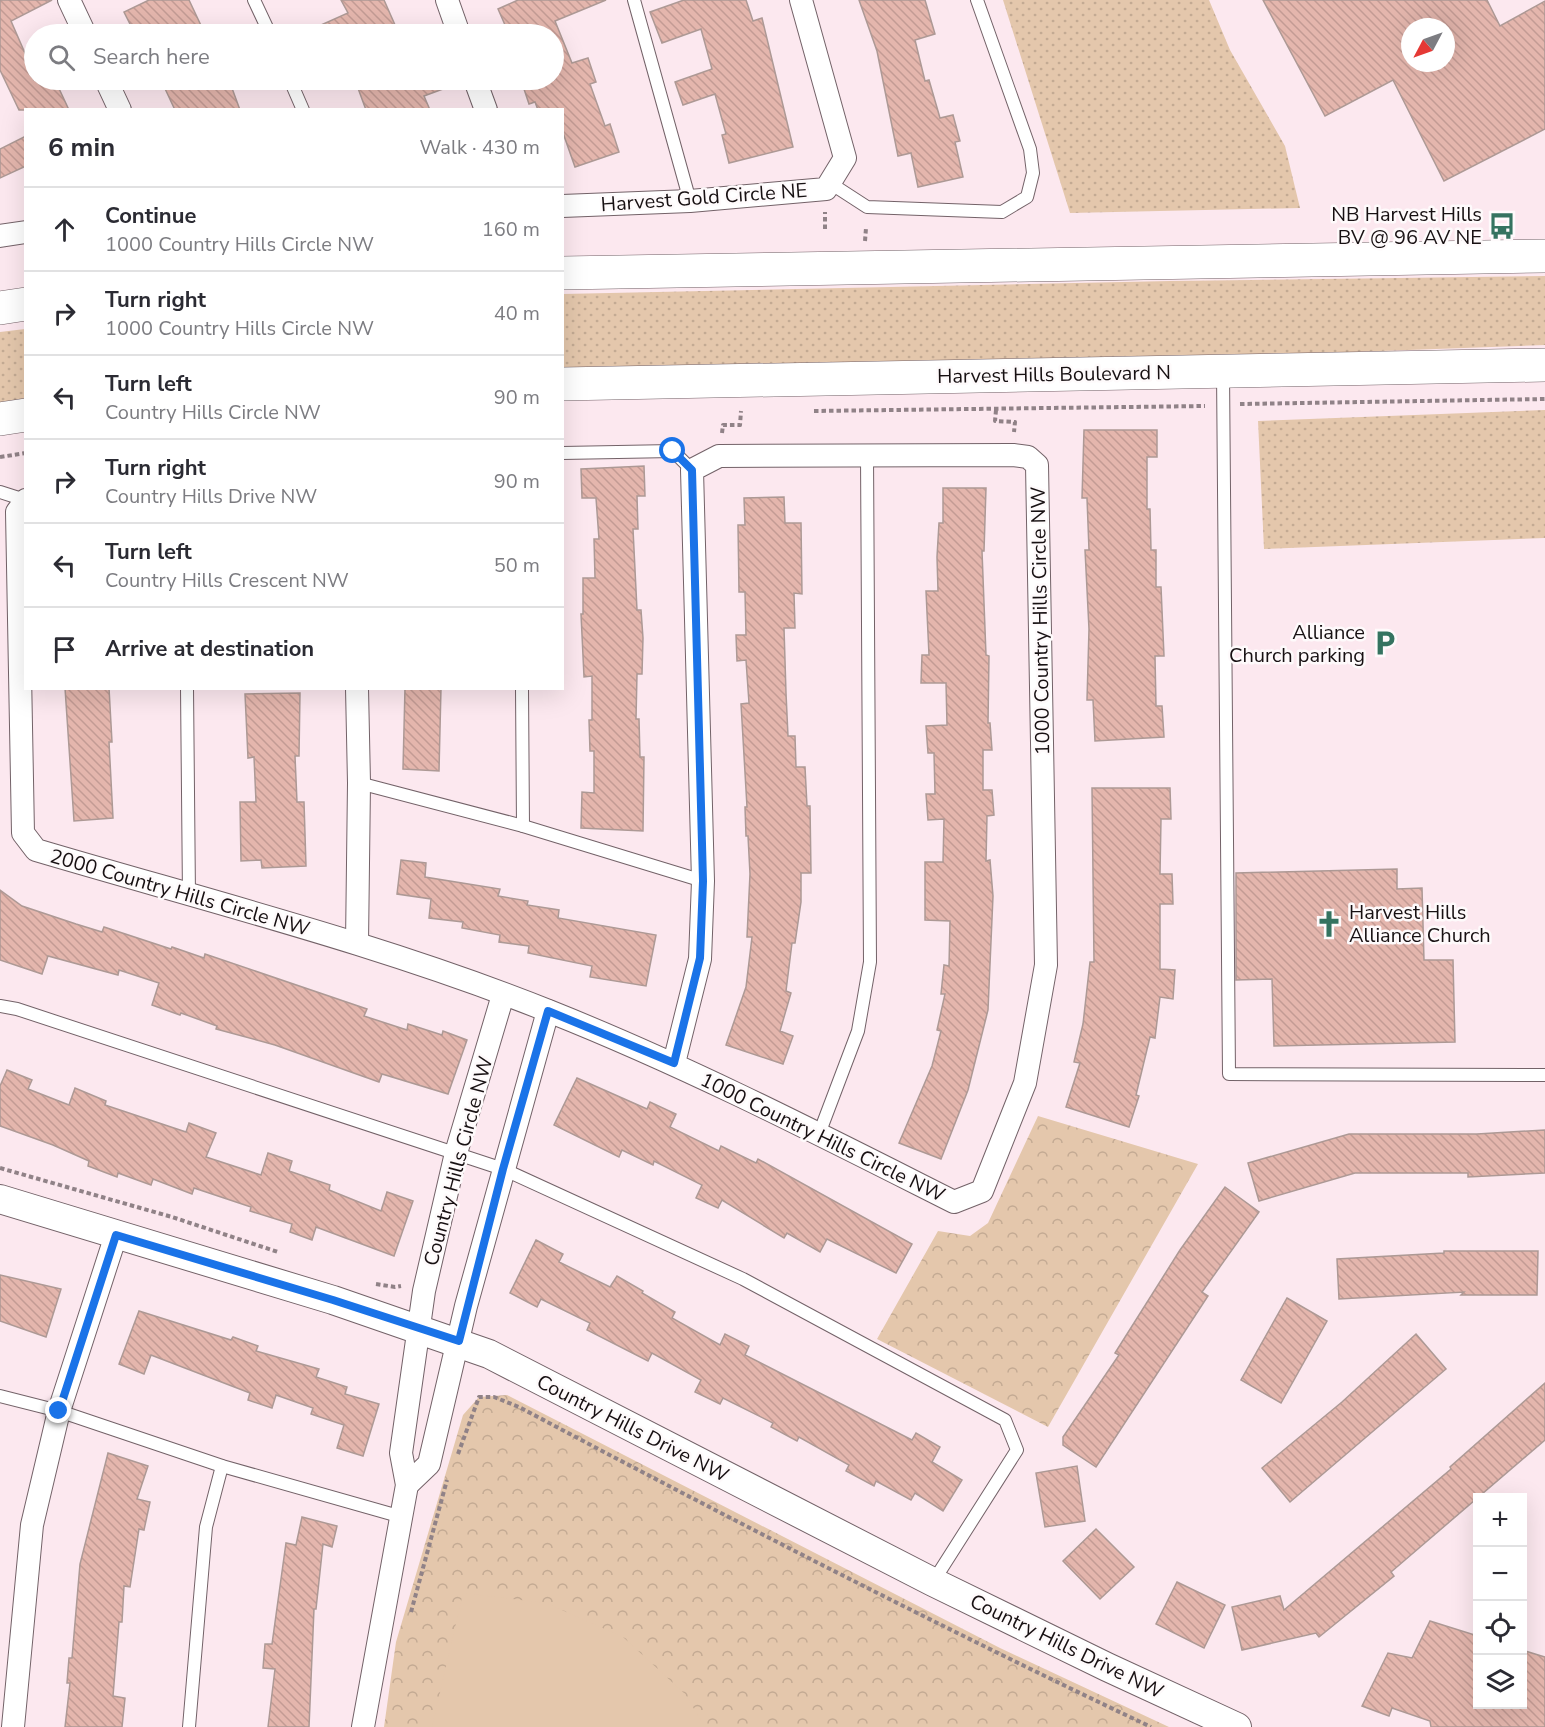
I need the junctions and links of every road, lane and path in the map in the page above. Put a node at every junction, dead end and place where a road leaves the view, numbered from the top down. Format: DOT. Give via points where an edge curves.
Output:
graph roads {
  1 [pos="69,0"];
  2 [pos="254,0"];
  3 [pos="447,0"];
  4 [pos="634,0"];
  5 [pos="801,0"];
  6 [pos="977,0"];
  7 [pos="80,24"];
  8 [pos="265,24"];
  9 [pos="455,24"];
  10 [pos="111,90"];
  11 [pos="294,90"];
  12 [pos="479,90"];
  13 [pos="119,108"];
  14 [pos="302,108"];
  15 [pos="485,108"];
  16 [pos="830,183"];
  17 [pos="690,201"];
  18 [pos="564,206"];
  19 [pos="24,232"];
  20 [pos="0,236"];
  21 [pos="1545,256"];
  22 [pos="564,273"];
  23 [pos="24,304"];
  24 [pos="0,308"];
  25 [pos="1545,365"];
  26 [pos="1223,371"];
  27 [pos="564,384"];
  28 [pos="1545,399"];
  29 [pos="1222,405"];
  30 [pos="752,411"];
  31 [pos="810,411"];
  32 [pos="729,412"];
  33 [pos="24,415"];
  34 [pos="0,419"];
  35 [pos="24,453"];
  36 [pos="564,453"];
  37 [pos="867,455"];
  38 [pos="0,457"];
  39 [pos="692,470"];
  40 [pos="0,492"];
  41 [pos="24,500"];
  42 [pos="24,502"];
  43 [pos="187,690"];
  44 [pos="357,690"];
  45 [pos="522,690"];
  46 [pos="359,783"];
  47 [pos="523,825"];
  48 [pos="703,881"];
  49 [pos="189,896"];
  50 [pos="357,943"];
  51 [pos="503,995"];
  52 [pos="0,1006"];
  53 [pos="548,1011"];
  54 [pos="674,1063"];
  55 [pos="1545,1075"];
  56 [pos="819,1134"];
  57 [pos="456,1153"];
  58 [pos="0,1168"];
  59 [pos="503,1169"];
  60 [pos="0,1199"];
  61 [pos="116,1235"];
  62 [pos="285,1255"];
  63 [pos="372,1282"];
  64 [pos="406,1284"];
  65 [pos="419,1328"];
  66 [pos="459,1341"];
  67 [pos="0,1396"];
  68 [pos="59,1411"];
  69 [pos="454,1465"];
  70 [pos="222,1466"];
  71 [pos="450,1475"];
  72 [pos="407,1485"];
  73 [pos="402,1517"];
  74 [pos="933,1582"];
  75 [pos="407,1623"];
  76 [pos="13,1727"];
  77 [pos="189,1727"];
  78 [pos="363,1727"];
  79 [pos="1151,1727"];
  80 [pos="1237,1727"];
  1 -- 7 [label="street"];
  2 -- 8 [label="lane"];
  3 -- 9 [label="street"];
  4 -- 17 [label="lane"];
  5 -- 16 [label="street, Harvest Gold Circle NE" via="845,158"];
  6 -- 16 [label="lane" via="1030,149 1033,173 1027,197 1002,212 867,207"];
  10 -- 13 [label="street"];
  11 -- 14 [label="lane"];
  12 -- 15 [label="street"];
  16 -- 17 [label="street, Harvest Gold Circle NE" via="826,189"];
  17 -- 18 [label="street, Harvest Gold Circle NE"];
  19 -- 20 [label="street"];
  21 -- 22 [label="main road"];
  23 -- 24 [label="main road"];
  25 -- 26 [label="main road, Harvest Hills Boulevard N"];
  26 -- 27 [label="main road, Harvest Hills Boulevard N"];
  26 -- 29 [label="lane"];
  28 -- 29 [label="path"];
  29 -- 31 [label="path"];
  29 -- 55 [label="lane" via="1229,1074"];
  30 -- 32 [label="path"];
  33 -- 34 [label="main road"];
  35 -- 38 [label="path"];
  36 -- 39 [label="lane" via="673,451"];
  37 -- 39 [label="street, 1000 Country Hills Circle NW" via="719,456"];
  37 -- 56 [label="lane" via="870,962 858,1030"];
  37 -- 56 [label="street, 1000 Country Hills Circle NW" via="1013,455 1037,465 1046,964 1025,1083 982,1191 954,1202"];
  39 -- 48 [label="street"];
  40 -- 41 [label="lane"];
  42 -- 49 [label="street, 2000 Country Hills Circle NW" via="17,512 23,833 36,850"];
  43 -- 49 [label="lane"];
  44 -- 46 [label="street"];
  45 -- 47 [label="lane"];
  46 -- 47 [label="lane"];
  46 -- 50 [label="street"];
  47 -- 48 [label="lane"];
  48 -- 54 [label="street" via="700,958"];
  49 -- 50 [label="street, 2000 Country Hills Circle NW"];
  50 -- 51 [label="street, 2000 Country Hills Circle NW"];
  51 -- 53 [label="street, 2000 Country Hills Circle NW"];
  51 -- 57 [label="street, Country Hills Circle NW"];
  52 -- 57 [label="lane"];
  53 -- 54 [label="street, 1000 Country Hills Circle NW"];
  53 -- 59 [label="street"];
  54 -- 56 [label="street, 1000 Country Hills Circle NW"];
  57 -- 59 [label="lane"];
  57 -- 65 [label="street, Country Hills Circle NW"];
  58 -- 62 [label="path" via="172,1217"];
  59 -- 66 [label="street"];
  59 -- 74 [label="lane" via="743,1279 1005,1420 1017,1450"];
  60 -- 61 [label="street, Country Hills Drive NW"];
  61 -- 65 [label="street, Country Hills Drive NW"];
  61 -- 68 [label="street"];
  63 -- 64 [label="path" via="395,1287"];
  65 -- 66 [label="street, Country Hills Drive NW"];
  65 -- 72 [label="street, Country Hills Circle NW" via="400,1453"];
  66 -- 72 [label="street" via="429,1464"];
  66 -- 74 [label="street, Country Hills Drive NW"];
  67 -- 68 [label="lane"];
  68 -- 70 [label="lane"];
  68 -- 76 [label="street" via="32,1525"];
  69 -- 79 [label="path" via="479,1396 494,1397 776,1543"];
  70 -- 73 [label="lane"];
  70 -- 77 [label="lane" via="206,1527"];
  71 -- 75 [label="path"];
  72 -- 73 [label="street"];
  73 -- 78 [label="street"];
  74 -- 80 [label="street, Country Hills Drive NW"];
}
